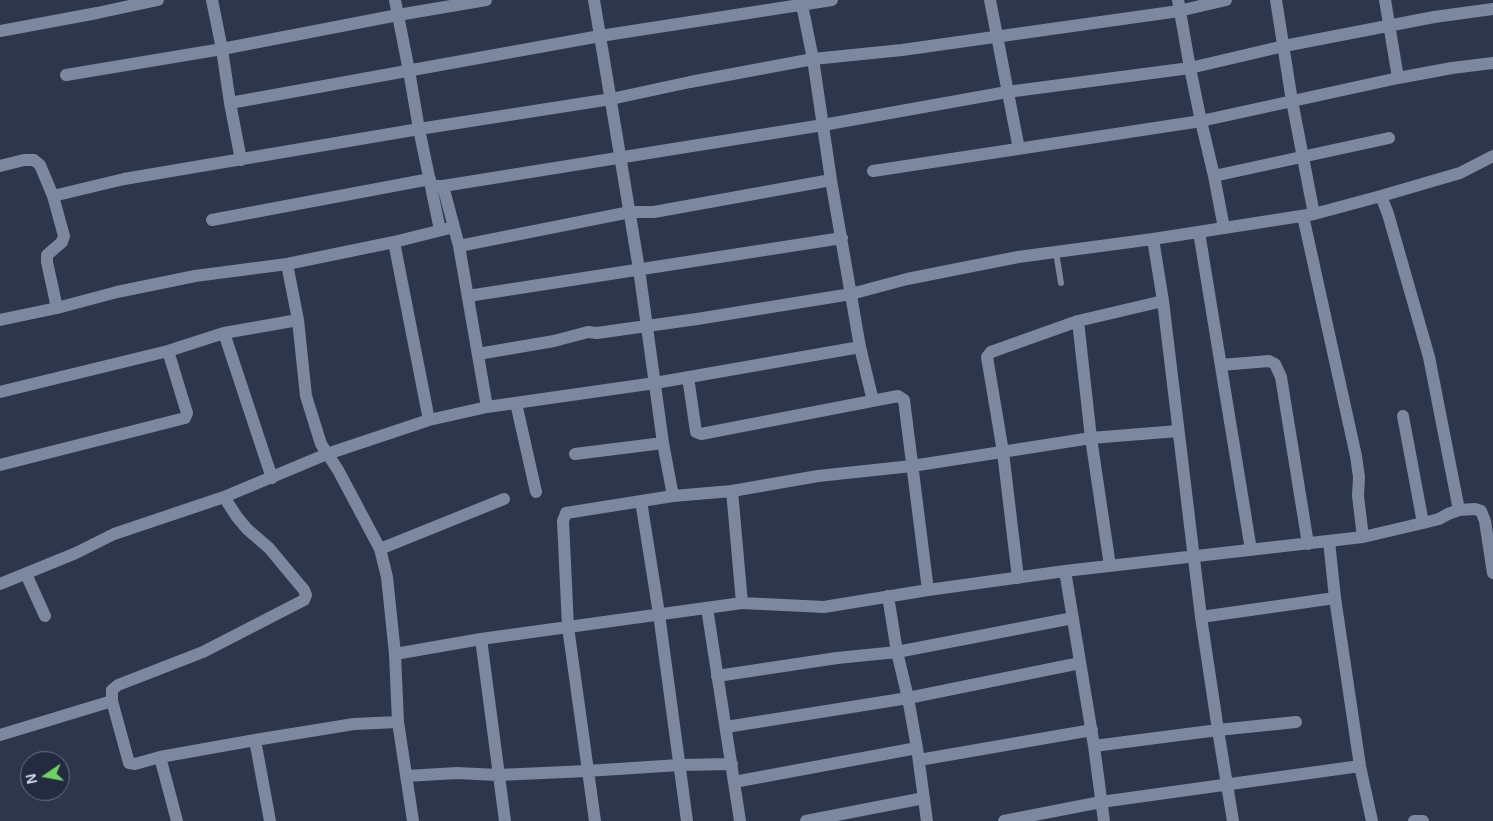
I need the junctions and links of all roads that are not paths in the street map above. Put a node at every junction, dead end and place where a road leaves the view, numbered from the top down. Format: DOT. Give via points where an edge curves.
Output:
graph roads {
  1 [pos="158,0"];
  2 [pos="212,0"];
  3 [pos="395,0"];
  4 [pos="486,0"];
  5 [pos="594,0"];
  6 [pos="832,0"];
  7 [pos="990,0"];
  8 [pos="1226,0"];
  9 [pos="1276,0"];
  10 [pos="1385,0"];
  11 [pos="802,2"];
  12 [pos="1178,5"];
  13 [pos="1493,9"];
  14 [pos="398,14"];
  15 [pos="1390,26"];
  16 [pos="0,31"];
  17 [pos="600,36"];
  18 [pos="997,36"];
  19 [pos="1284,46"];
  20 [pos="222,49"];
  21 [pos="813,60"];
  22 [pos="1493,63"];
  23 [pos="1190,68"];
  24 [pos="409,71"];
  25 [pos="66,75"];
  26 [pos="1398,78"];
  27 [pos="1007,92"];
  28 [pos="610,99"];
  29 [pos="1292,101"];
  30 [pos="230,103"];
  31 [pos="1201,121"];
  32 [pos="823,125"];
  33 [pos="419,129"];
  34 [pos="1389,138"];
  35 [pos="1019,150"];
  36 [pos="1493,156"];
  37 [pos="621,157"];
  38 [pos="1302,157"];
  39 [pos="241,160"];
  40 [pos="0,166"];
  41 [pos="873,171"];
  42 [pos="1214,176"];
  43 [pos="831,180"];
  44 [pos="435,183"];
  45 [pos="53,196"];
  46 [pos="1380,196"];
  47 [pos="630,212"];
  48 [pos="1309,215"];
  49 [pos="212,220"];
  50 [pos="454,227"];
  51 [pos="1224,228"];
  52 [pos="440,230"];
  53 [pos="1199,232"];
  54 [pos="842,238"];
  55 [pos="1153,239"];
  56 [pos="394,242"];
  57 [pos="459,246"];
  58 [pos="1056,252"];
  59 [pos="287,264"];
  60 [pos="639,269"];
  61 [pos="1061,283"];
  62 [pos="851,294"];
  63 [pos="468,296"];
  64 [pos="1163,301"];
  65 [pos="57,308"];
  66 [pos="0,320"];
  67 [pos="298,320"];
  68 [pos="1078,321"];
  69 [pos="646,327"];
  70 [pos="224,333"];
  71 [pos="860,347"];
  72 [pos="168,351"];
  73 [pos="478,354"];
  74 [pos="1221,365"];
  75 [pos="688,377"];
  76 [pos="655,383"];
  77 [pos="0,392"];
  78 [pos="873,401"];
  79 [pos="516,403"];
  80 [pos="487,408"];
  81 [pos="1403,416"];
  82 [pos="429,420"];
  83 [pos="1178,431"];
  84 [pos="1091,438"];
  85 [pos="663,443"];
  86 [pos="1003,452"];
  87 [pos="327,454"];
  88 [pos="574,454"];
  89 [pos="0,465"];
  90 [pos="912,466"];
  91 [pos="272,478"];
  92 [pos="732,491"];
  93 [pos="536,492"];
  94 [pos="673,496"];
  95 [pos="224,497"];
  96 [pos="504,499"];
  97 [pos="641,501"];
  98 [pos="1459,510"];
  99 [pos="1423,523"];
  100 [pos="1363,537"];
  101 [pos="1329,541"];
  102 [pos="1308,544"];
  103 [pos="380,549"];
  104 [pos="1251,550"];
  105 [pos="1193,555"];
  106 [pos="1110,566"];
  107 [pos="1065,571"];
  108 [pos="1493,573"];
  109 [pos="26,574"];
  110 [pos="1018,578"];
  111 [pos="0,584"];
  112 [pos="928,590"];
  113 [pos="888,596"];
  114 [pos="1335,598"];
  115 [pos="742,603"];
  116 [pos="706,608"];
  117 [pos="659,614"];
  118 [pos="45,616"];
  119 [pos="1201,617"];
  120 [pos="1072,618"];
  121 [pos="568,626"];
  122 [pos="481,639"];
  123 [pos="897,652"];
  124 [pos="394,654"];
  125 [pos="1080,664"];
  126 [pos="717,676"];
  127 [pos="908,698"];
  128 [pos="112,701"];
  129 [pos="398,722"];
  130 [pos="1296,722"];
  131 [pos="726,727"];
  132 [pos="1092,730"];
  133 [pos="1218,730"];
  134 [pos="0,735"];
  135 [pos="255,740"];
  136 [pos="1094,746"];
  137 [pos="918,754"];
  138 [pos="160,757"];
  139 [pos="732,764"];
  140 [pos="679,765"];
  141 [pos="1360,766"];
  142 [pos="587,771"];
  143 [pos="498,775"];
  144 [pos="406,776"];
  145 [pos="734,782"];
  146 [pos="1228,785"];
  147 [pos="924,798"];
  148 [pos="1101,802"];
  149 [pos="177,821"];
  150 [pos="270,821"];
  151 [pos="413,821"];
  152 [pos="505,821"];
  153 [pos="595,821"];
  154 [pos="687,821"];
  155 [pos="740,821"];
  156 [pos="806,821"];
  157 [pos="927,821"];
  158 [pos="1004,821"];
  159 [pos="1104,821"];
  160 [pos="1233,821"];
  161 [pos="1372,821"];
  162 [pos="1414,821"];
  163 [pos="1423,821"];
  1 -- 16 [label="street"];
  2 -- 20 [label="street"];
  3 -- 14 [label="street"];
  4 -- 14 [label="street"];
  5 -- 17 [label="street"];
  6 -- 11 [label="street"];
  7 -- 18 [label="street"];
  8 -- 12 [label="street"];
  9 -- 19 [label="street"];
  10 -- 15 [label="street"];
  11 -- 17 [label="street"];
  11 -- 21 [label="street"];
  12 -- 18 [label="street"];
  12 -- 23 [label="street"];
  13 -- 15 [label="street"];
  14 -- 20 [label="street"];
  14 -- 24 [label="street"];
  15 -- 19 [label="street"];
  15 -- 26 [label="street"];
  17 -- 24 [label="street"];
  17 -- 28 [label="street"];
  18 -- 21 [label="street"];
  18 -- 27 [label="street"];
  19 -- 23 [label="street"];
  19 -- 29 [label="street"];
  20 -- 25 [label="street"];
  20 -- 30 [label="street"];
  21 -- 28 [label="street"];
  21 -- 32 [label="street"];
  22 -- 26 [label="street"];
  23 -- 27 [label="street"];
  23 -- 31 [label="street"];
  24 -- 30 [label="street"];
  24 -- 33 [label="street"];
  26 -- 29 [label="street"];
  27 -- 32 [label="street"];
  27 -- 35 [label="street"];
  28 -- 33 [label="street"];
  28 -- 37 [label="street"];
  29 -- 31 [label="street"];
  29 -- 38 [label="street"];
  30 -- 39 [label="street"];
  31 -- 35 [label="street"];
  31 -- 42 [label="street"];
  32 -- 37 [label="street"];
  32 -- 43 [label="street"];
  33 -- 39 [label="street"];
  33 -- 44 [label="street"];
  34 -- 38 [label="street"];
  35 -- 41 [label="street"];
  36 -- 46 [label="street" via="1460,173"];
  37 -- 44 [label="street"];
  37 -- 47 [label="street"];
  38 -- 42 [label="street"];
  38 -- 48 [label="street"];
  39 -- 45 [label="street" via="124,179"];
  40 -- 45 [label="street" via="34,160 40,165"];
  42 -- 51 [label="street"];
  43 -- 47 [label="street" via="654,212"];
  43 -- 54 [label="street"];
  44 -- 49 [label="street"];
  44 -- 50 [label="street"];
  44 -- 52 [label="street"];
  45 -- 65 [label="street" via="64,236 48,255 47,262"];
  46 -- 48 [label="street"];
  46 -- 98 [label="street" via="1429,357"];
  47 -- 57 [label="street"];
  47 -- 60 [label="street"];
  48 -- 51 [label="street"];
  48 -- 100 [label="street" via="1356,456"];
  50 -- 52 [label="street"];
  50 -- 57 [label="street"];
  51 -- 53 [label="street"];
  52 -- 56 [label="street"];
  53 -- 55 [label="street"];
  53 -- 74 [label="street"];
  54 -- 60 [label="street"];
  54 -- 62 [label="street"];
  55 -- 58 [label="street"];
  55 -- 64 [label="street"];
  56 -- 59 [label="street"];
  56 -- 82 [label="street"];
  57 -- 63 [label="street"];
  58 -- 61 [label="lane"];
  58 -- 62 [label="street" via="907,279"];
  59 -- 65 [label="street" via="195,276"];
  59 -- 67 [label="street"];
  60 -- 63 [label="street"];
  60 -- 69 [label="street"];
  62 -- 69 [label="street"];
  62 -- 71 [label="street"];
  63 -- 73 [label="street"];
  64 -- 68 [label="street"];
  64 -- 83 [label="street"];
  65 -- 66 [label="street"];
  67 -- 70 [label="street"];
  67 -- 87 [label="street" via="306,396"];
  68 -- 84 [label="street"];
  68 -- 86 [label="street" via="987,356"];
  69 -- 73 [label="street" via="588,332"];
  69 -- 76 [label="street"];
  70 -- 72 [label="street"];
  70 -- 91 [label="street"];
  71 -- 75 [label="street"];
  71 -- 78 [label="street"];
  72 -- 77 [label="street"];
  72 -- 89 [label="street" via="187,413 185,418"];
  73 -- 80 [label="street"];
  74 -- 102 [label="street" via="1269,361 1275,364 1280,377"];
  74 -- 104 [label="street"];
  75 -- 76 [label="street"];
  75 -- 78 [label="street" via="696,432 701,434"];
  76 -- 79 [label="street"];
  76 -- 85 [label="street"];
  78 -- 90 [label="street" via="898,396 904,400"];
  79 -- 80 [label="street"];
  79 -- 93 [label="street"];
  80 -- 82 [label="street"];
  81 -- 99 [label="street"];
  82 -- 87 [label="street"];
  83 -- 84 [label="street"];
  83 -- 105 [label="street"];
  84 -- 86 [label="street"];
  84 -- 106 [label="street"];
  85 -- 88 [label="street"];
  85 -- 94 [label="street"];
  86 -- 90 [label="street"];
  86 -- 110 [label="street"];
  87 -- 91 [label="street"];
  87 -- 103 [label="street"];
  90 -- 92 [label="street" via="818,476"];
  90 -- 112 [label="street"];
  91 -- 95 [label="street"];
  92 -- 94 [label="street"];
  92 -- 115 [label="street"];
  94 -- 97 [label="street"];
  95 -- 109 [label="street" via="114,534"];
  95 -- 128 [label="street" via="236,517 269,548 304,590 304,600 203,652 118,685 112,690"];
  96 -- 103 [label="street"];
  97 -- 117 [label="street"];
  97 -- 121 [label="street" via="566,513 563,521"];
  98 -- 99 [label="street"];
  98 -- 108 [label="street" via="1481,511 1486,521"];
  99 -- 100 [label="street"];
  100 -- 101 [label="street"];
  101 -- 102 [label="street"];
  101 -- 114 [label="street"];
  102 -- 104 [label="street"];
  103 -- 124 [label="street" via="388,578"];
  104 -- 105 [label="street"];
  105 -- 106 [label="street"];
  105 -- 119 [label="street"];
  106 -- 107 [label="street"];
  107 -- 110 [label="street"];
  107 -- 120 [label="street"];
  109 -- 111 [label="street"];
  109 -- 118 [label="street"];
  110 -- 112 [label="street"];
  112 -- 113 [label="street"];
  113 -- 115 [label="street" via="824,607"];
  113 -- 123 [label="street"];
  114 -- 119 [label="street"];
  114 -- 141 [label="street"];
  115 -- 116 [label="street"];
  116 -- 117 [label="street"];
  116 -- 126 [label="street"];
  117 -- 121 [label="street"];
  117 -- 140 [label="street"];
  119 -- 133 [label="street"];
  120 -- 123 [label="street"];
  120 -- 125 [label="street"];
  121 -- 122 [label="street"];
  121 -- 142 [label="street"];
  122 -- 124 [label="street"];
  122 -- 143 [label="street"];
  123 -- 126 [label="street" via="810,661"];
  123 -- 127 [label="street"];
  124 -- 129 [label="street"];
  125 -- 127 [label="street"];
  125 -- 132 [label="street"];
  126 -- 131 [label="street"];
  127 -- 131 [label="street"];
  127 -- 137 [label="street"];
  128 -- 134 [label="street"];
  128 -- 138 [label="street" via="129,763"];
  129 -- 135 [label="street" via="354,724"];
  129 -- 144 [label="street"];
  130 -- 133 [label="street"];
  131 -- 139 [label="street"];
  132 -- 136 [label="street"];
  132 -- 137 [label="street"];
  133 -- 136 [label="street"];
  133 -- 146 [label="street"];
  135 -- 138 [label="street"];
  135 -- 150 [label="street"];
  136 -- 148 [label="street"];
  137 -- 145 [label="street"];
  137 -- 147 [label="street"];
  138 -- 149 [label="street"];
  139 -- 140 [label="street"];
  139 -- 145 [label="street"];
  140 -- 142 [label="street"];
  140 -- 154 [label="street"];
  141 -- 146 [label="street"];
  141 -- 161 [label="street"];
  142 -- 143 [label="street"];
  142 -- 153 [label="street"];
  143 -- 144 [label="street"];
  143 -- 152 [label="street"];
  144 -- 151 [label="street"];
  145 -- 155 [label="street"];
  146 -- 148 [label="street"];
  146 -- 160 [label="street"];
  147 -- 156 [label="street"];
  147 -- 157 [label="street"];
  148 -- 158 [label="street"];
  148 -- 159 [label="street"];
  162 -- 163 [label="street"];
}
